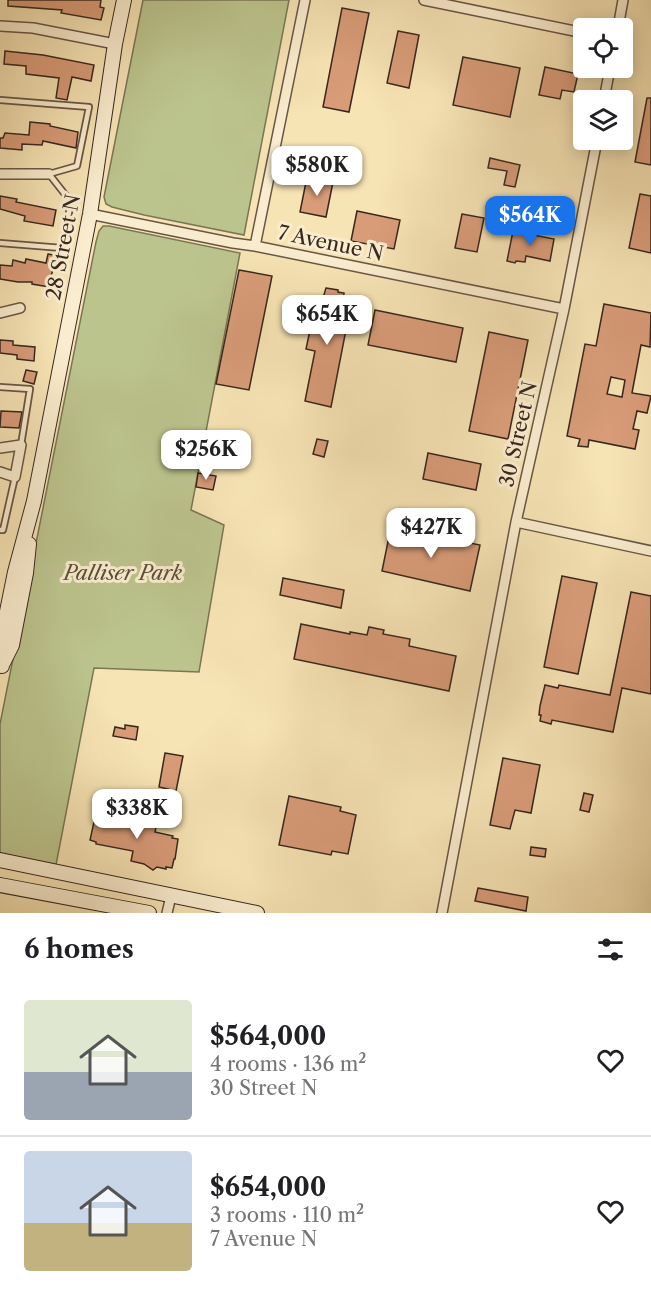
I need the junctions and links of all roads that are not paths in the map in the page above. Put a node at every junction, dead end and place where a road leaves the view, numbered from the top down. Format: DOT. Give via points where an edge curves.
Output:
graph roads {
  1 [pos="124,0"];
  2 [pos="305,0"];
  3 [pos="424,0"];
  4 [pos="623,0"];
  5 [pos="620,18"];
  6 [pos="0,26"];
  7 [pos="573,31"];
  8 [pos="115,44"];
  9 [pos="0,100"];
  10 [pos="595,150"];
  11 [pos="0,174"];
  12 [pos="49,174"];
  13 [pos="90,214"];
  14 [pos="0,243"];
  15 [pos="255,246"];
  16 [pos="20,308"];
  17 [pos="564,309"];
  18 [pos="0,314"];
  19 [pos="0,387"];
  20 [pos="21,445"];
  21 [pos="0,448"];
  22 [pos="0,472"];
  23 [pos="15,477"];
  24 [pos="34,501"];
  25 [pos="516,522"];
  26 [pos="0,530"];
  27 [pos="651,551"];
  28 [pos="11,590"];
  29 [pos="0,600"];
  30 [pos="2,626"];
  31 [pos="1,669"];
  32 [pos="0,860"];
  33 [pos="0,885"];
  34 [pos="171,896"];
  35 [pos="149,913"];
  36 [pos="167,913"];
  37 [pos="257,913"];
  38 [pos="442,913"];
  1 -- 8 [label="main road, 28 Street N"];
  2 -- 15 [label="street"];
  3 -- 7 [label="street"];
  4 -- 5 [label="street"];
  6 -- 8 [label="street" via="33,28"];
  8 -- 13 [label="main road, 28 Street N"];
  9 -- 12 [label="lane" via="90,107 78,166"];
  10 -- 17 [label="street, 30 Street N"];
  11 -- 12 [label="street"];
  12 -- 14 [label="lane" via="71,202 62,248"];
  13 -- 15 [label="street, 7 Avenue N"];
  13 -- 24 [label="main road, 28 Street N"];
  15 -- 17 [label="street, 7 Avenue N"];
  16 -- 18 [label="street"];
  17 -- 25 [label="street, 30 Street N"];
  19 -- 20 [label="lane" via="30,389"];
  20 -- 21 [label="street"];
  20 -- 23 [label="street"];
  22 -- 23 [label="street"];
  23 -- 26 [label="lane"];
  24 -- 28 [label="main road, 28 Street N"];
  24 -- 31 [label="main road, 28 Street N" via="12,645"];
  25 -- 27 [label="street"];
  25 -- 38 [label="street, 30 Street N"];
  28 -- 29 [label="street"];
  28 -- 30 [label="main road, 28 Street N"];
  30 -- 31 [label="main road, 28 Street N"];
  32 -- 34 [label="main road"];
  33 -- 35 [label="main road"];
  34 -- 36 [label="street"];
  34 -- 37 [label="main road"];
}
